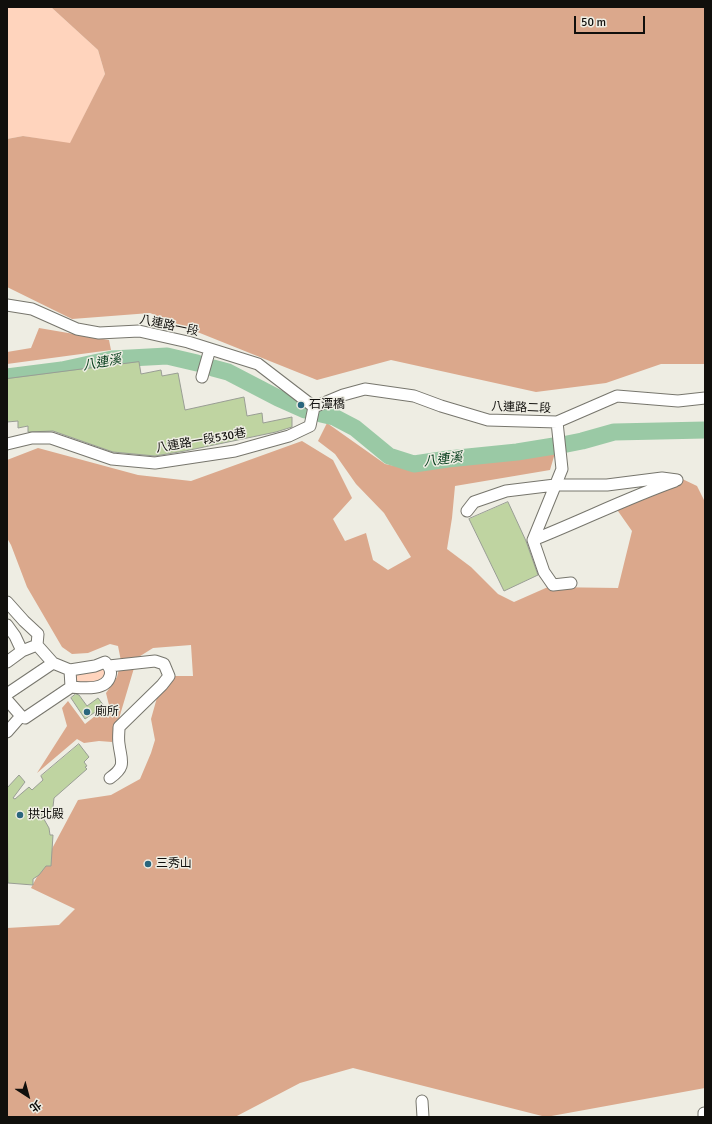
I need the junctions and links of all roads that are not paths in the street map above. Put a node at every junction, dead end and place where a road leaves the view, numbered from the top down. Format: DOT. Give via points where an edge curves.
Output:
graph roads {
  1 [pos="7,305"];
  2 [pos="210,349"];
  3 [pos="202,377"];
  4 [pos="705,398"];
  5 [pos="314,407"];
  6 [pos="557,422"];
  7 [pos="7,444"];
  8 [pos="555,485"];
  9 [pos="467,511"];
  10 [pos="533,540"];
  11 [pos="571,583"];
  12 [pos="7,602"];
  13 [pos="7,625"];
  14 [pos="37,645"];
  15 [pos="22,651"];
  16 [pos="7,662"];
  17 [pos="53,663"];
  18 [pos="109,666"];
  19 [pos="70,670"];
  20 [pos="71,687"];
  21 [pos="7,694"];
  22 [pos="7,700"];
  23 [pos="21,716"];
  24 [pos="7,732"];
  25 [pos="110,778"];
  26 [pos="422,1101"];
  27 [pos="423,1117"];
  1 -- 2 [label="street, 八連路一段" via="32,309 77,329 99,333 139,331"];
  2 -- 3 [label="street"];
  2 -- 5 [label="street, 八連路一段" via="258,364"];
  4 -- 6 [label="street, 八連路二段" via="678,401 617,396"];
  5 -- 6 [label="street, 八連路二段" via="365,389 414,396 488,420"];
  5 -- 7 [label="street, 八連路一段530巷" via="310,426 289,436 234,451 155,463 112,459 50,438 32,438"];
  6 -- 8 [label="street" via="562,469"];
  8 -- 9 [label="street" via="506,491 474,502"];
  8 -- 10 [label="street"];
  8 -- 10 [label="street" via="607,485 662,478 677,480"];
  10 -- 11 [label="street" via="544,572 553,585"];
  12 -- 14 [label="street" via="38,634"];
  13 -- 15 [label="street"];
  14 -- 15 [label="street"];
  14 -- 17 [label="street"];
  15 -- 16 [label="street"];
  17 -- 19 [label="street"];
  17 -- 21 [label="street"];
  18 -- 19 [label="street" via="105,662"];
  18 -- 20 [label="street" via="109,681 102,686"];
  18 -- 25 [label="street" via="155,661 164,664 169,676 119,727 122,765"];
  19 -- 20 [label="street"];
  20 -- 23 [label="street" via="25,718"];
  22 -- 23 [label="street"];
  23 -- 24 [label="street"];
  26 -- 27 [label="street"];
}
